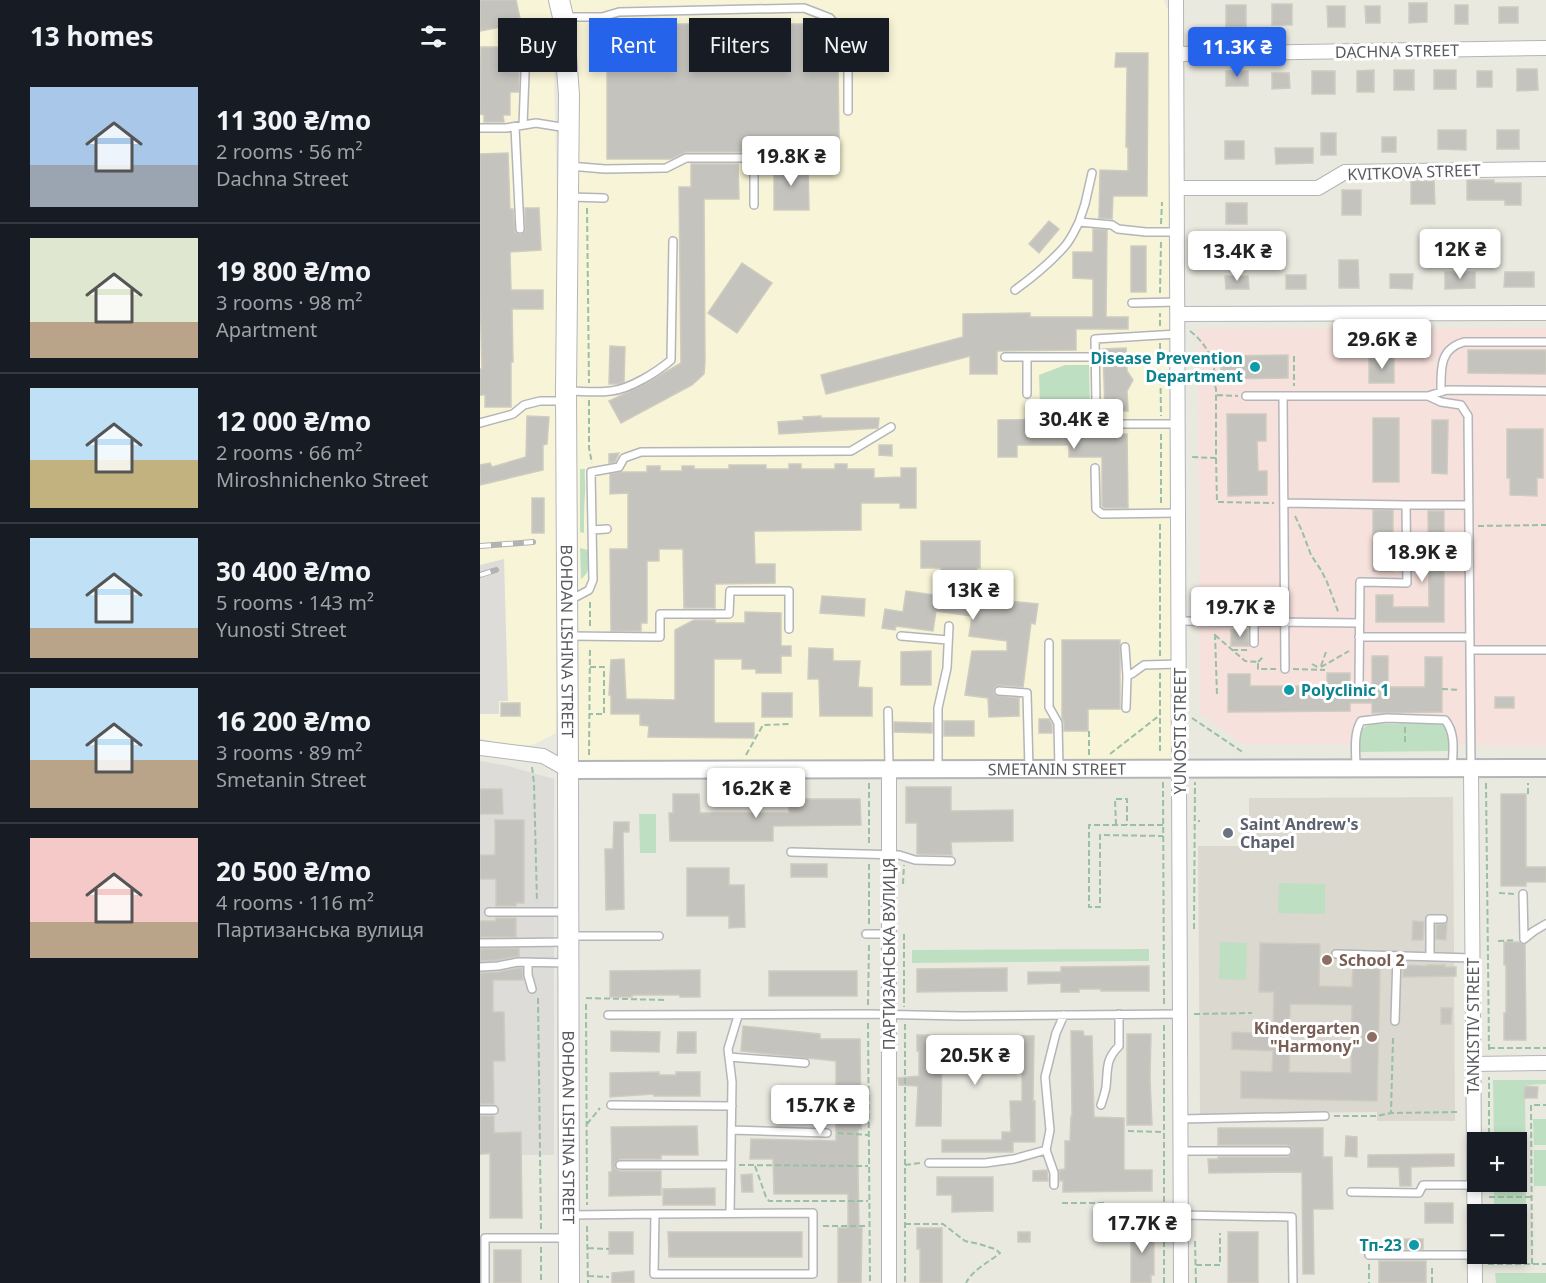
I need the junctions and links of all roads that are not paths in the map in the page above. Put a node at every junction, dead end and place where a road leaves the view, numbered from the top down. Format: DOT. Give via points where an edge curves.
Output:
graph roads {
  1 [pos="1176,0"];
  2 [pos="561,9"];
  3 [pos="1546,48"];
  4 [pos="1176,54"];
  5 [pos="525,72"];
  6 [pos="848,111"];
  7 [pos="524,125"];
  8 [pos="515,127"];
  9 [pos="480,128"];
  10 [pos="569,128"];
  11 [pos="754,158"];
  12 [pos="812,158"];
  13 [pos="569,166"];
  14 [pos="1546,169"];
  15 [pos="1092,173"];
  16 [pos="1177,188"];
  17 [pos="578,198"];
  18 [pos="604,198"];
  19 [pos="754,205"];
  20 [pos="1079,222"];
  21 [pos="520,229"];
  22 [pos="1177,232"];
  23 [pos="673,241"];
  24 [pos="1015,290"];
  25 [pos="1132,303"];
  26 [pos="1182,310"];
  27 [pos="1546,313"];
  28 [pos="1178,334"];
  29 [pos="1546,342"];
  30 [pos="1005,357"];
  31 [pos="1027,357"];
  32 [pos="1095,357"];
  33 [pos="1546,391"];
  34 [pos="1441,392"];
  35 [pos="1027,394"];
  36 [pos="566,396"];
  37 [pos="1242,396"];
  38 [pos="1283,396"];
  39 [pos="1428,396"];
  40 [pos="1096,404"];
  41 [pos="480,423"];
  42 [pos="1101,424"];
  43 [pos="1178,424"];
  44 [pos="891,427"];
  45 [pos="1095,468"];
  46 [pos="1284,503"];
  47 [pos="1406,505"];
  48 [pos="1469,505"];
  49 [pos="1179,513"];
  50 [pos="608,529"];
  51 [pos="592,530"];
  52 [pos="567,601"];
  53 [pos="1179,621"];
  54 [pos="1285,621"];
  55 [pos="1254,622"];
  56 [pos="1359,623"];
  57 [pos="949,626"];
  58 [pos="789,629"];
  59 [pos="568,636"];
  60 [pos="901,636"];
  61 [pos="1470,637"];
  62 [pos="948,640"];
  63 [pos="1359,641"];
  64 [pos="1254,642"];
  65 [pos="1049,643"];
  66 [pos="1125,647"];
  67 [pos="1470,650"];
  68 [pos="1546,650"];
  69 [pos="1179,664"];
  70 [pos="1285,669"];
  71 [pos="1127,676"];
  72 [pos="1359,684"];
  73 [pos="999,690"];
  74 [pos="1126,708"];
  75 [pos="888,711"];
  76 [pos="480,748"];
  77 [pos="1180,761"];
  78 [pos="1546,768"];
  79 [pos="1059,769"];
  80 [pos="1356,769"];
  81 [pos="1452,769"];
  82 [pos="1471,769"];
  83 [pos="568,770"];
  84 [pos="889,770"];
  85 [pos="938,770"];
  86 [pos="1029,770"];
  87 [pos="791,852"];
  88 [pos="894,855"];
  89 [pos="951,861"];
  90 [pos="1523,894"];
  91 [pos="489,912"];
  92 [pos="569,912"];
  93 [pos="1443,919"];
  94 [pos="1546,924"];
  95 [pos="867,934"];
  96 [pos="889,934"];
  97 [pos="659,936"];
  98 [pos="569,939"];
  99 [pos="480,943"];
  100 [pos="1336,954"];
  101 [pos="1397,956"];
  102 [pos="1430,956"];
  103 [pos="1472,958"];
  104 [pos="528,962"];
  105 [pos="569,963"];
  106 [pos="480,967"];
  107 [pos="532,989"];
  108 [pos="1119,1014"];
  109 [pos="1181,1014"];
  110 [pos="608,1015"];
  111 [pos="889,1015"];
  112 [pos="1064,1015"];
  113 [pos="738,1016"];
  114 [pos="1395,1021"];
  115 [pos="729,1057"];
  116 [pos="805,1063"];
  117 [pos="1546,1063"];
  118 [pos="1473,1064"];
  119 [pos="611,1105"];
  120 [pos="732,1106"];
  121 [pos="1101,1106"];
  122 [pos="480,1110"];
  123 [pos="494,1110"];
  124 [pos="1325,1116"];
  125 [pos="1181,1119"];
  126 [pos="731,1130"];
  127 [pos="1474,1132"];
  128 [pos="827,1133"];
  129 [pos="1046,1150"];
  130 [pos="1181,1151"];
  131 [pos="1287,1151"];
  132 [pos="929,1163"];
  133 [pos="620,1165"];
  134 [pos="731,1165"];
  135 [pos="1054,1185"];
  136 [pos="1467,1185"];
  137 [pos="1351,1192"];
  138 [pos="730,1213"];
  139 [pos="1108,1213"];
  140 [pos="655,1214"];
  141 [pos="1186,1214"];
  142 [pos="578,1215"];
  143 [pos="569,1238"];
  144 [pos="1369,1255"];
  145 [pos="1467,1255"];
  146 [pos="1475,1264"];
  147 [pos="485,1283"];
  148 [pos="569,1283"];
  149 [pos="889,1283"];
  150 [pos="1181,1283"];
  151 [pos="1293,1283"];
  152 [pos="1475,1283"];
  1 -- 4 [label="street, YUNOSTI STREET"];
  2 -- 6 [label="lane" via="602,17 619,12 804,8 830,18 848,39"];
  2 -- 10 [label="main road, BOHDAN LISHINA STREET"];
  3 -- 4 [label="street, DACHNA STREET"];
  4 -- 16 [label="street, YUNOSTI STREET"];
  5 -- 7 [label="lane"];
  7 -- 8 [label="lane"];
  7 -- 10 [label="lane"];
  8 -- 9 [label="lane"];
  8 -- 21 [label="lane"];
  10 -- 13 [label="main road, BOHDAN LISHINA STREET"];
  11 -- 12 [label="lane"];
  11 -- 13 [label="lane" via="686,158 666,168"];
  11 -- 19 [label="lane"];
  13 -- 17 [label="main road, BOHDAN LISHINA STREET"];
  14 -- 16 [label="street, KVITKOVA STREET" via="1345,172 1318,188"];
  15 -- 20 [label="lane"];
  16 -- 22 [label="street, YUNOSTI STREET"];
  17 -- 18 [label="lane"];
  17 -- 36 [label="main road, BOHDAN LISHINA STREET"];
  20 -- 22 [label="lane" via="1112,225 1118,230"];
  20 -- 24 [label="lane" via="1051,261"];
  22 -- 26 [label="street, YUNOSTI STREET"];
  23 -- 36 [label="lane" via="671,360 626,386"];
  25 -- 26 [label="lane" via="1160,302"];
  26 -- 27 [label="street"];
  26 -- 28 [label="street, YUNOSTI STREET"];
  28 -- 32 [label="lane" via="1095,339"];
  28 -- 43 [label="street, YUNOSTI STREET"];
  29 -- 34 [label="lane" via="1456,344 1444,357"];
  30 -- 31 [label="lane"];
  31 -- 32 [label="lane"];
  31 -- 35 [label="lane"];
  32 -- 40 [label="lane"];
  33 -- 34 [label="lane"];
  34 -- 39 [label="lane"];
  36 -- 41 [label="lane" via="524,405 513,414"];
  36 -- 52 [label="main road, BOHDAN LISHINA STREET"];
  37 -- 38 [label="lane"];
  38 -- 39 [label="lane"];
  38 -- 46 [label="lane"];
  39 -- 48 [label="lane" via="1461,405 1468,416"];
  42 -- 43 [label="lane"];
  43 -- 49 [label="street, YUNOSTI STREET"];
  44 -- 51 [label="lane" via="851,451 641,452 624,458 619,467 591,472"];
  45 -- 49 [label="lane" via="1096,509 1102,514"];
  46 -- 47 [label="lane"];
  46 -- 54 [label="lane"];
  47 -- 48 [label="lane"];
  47 -- 56 [label="lane" via="1407,583 1360,582"];
  48 -- 61 [label="lane"];
  49 -- 53 [label="street, YUNOSTI STREET"];
  50 -- 51 [label="lane"];
  51 -- 52 [label="lane" via="590,590"];
  52 -- 59 [label="main road, BOHDAN LISHINA STREET"];
  53 -- 55 [label="lane"];
  53 -- 69 [label="street, YUNOSTI STREET"];
  54 -- 55 [label="lane"];
  54 -- 56 [label="lane"];
  54 -- 70 [label="lane"];
  55 -- 64 [label="lane"];
  56 -- 63 [label="lane"];
  57 -- 62 [label="lane"];
  58 -- 59 [label="lane" via="789,591 730,591 729,614 660,614 660,637"];
  59 -- 83 [label="main road, BOHDAN LISHINA STREET"];
  60 -- 62 [label="lane"];
  61 -- 63 [label="lane"];
  61 -- 67 [label="lane"];
  62 -- 85 [label="lane" via="947,668 938,708"];
  63 -- 72 [label="lane"];
  65 -- 79 [label="lane" via="1049,707 1058,723"];
  66 -- 71 [label="lane"];
  67 -- 68 [label="lane"];
  67 -- 82 [label="lane"];
  69 -- 71 [label="lane" via="1144,665"];
  69 -- 77 [label="street, YUNOSTI STREET"];
  71 -- 74 [label="lane"];
  73 -- 86 [label="lane" via="1027,693"];
  75 -- 84 [label="lane"];
  76 -- 83 [label="street" via="543,756"];
  77 -- 79 [label="street, SMETANIN STREET"];
  77 -- 80 [label="street, SMETANIN STREET"];
  77 -- 109 [label="street, YUNOSTI STREET"];
  78 -- 82 [label="street, SMETANIN STREET"];
  79 -- 86 [label="street, SMETANIN STREET"];
  80 -- 81 [label="street, SMETANIN STREET"];
  80 -- 81 [label="lane" via="1356,734 1361,721 1405,718 1445,720 1453,736"];
  81 -- 82 [label="street, SMETANIN STREET"];
  82 -- 103 [label="street, TANKISTIV STREET"];
  83 -- 84 [label="street, SMETANIN STREET"];
  83 -- 92 [label="main road, BOHDAN LISHINA STREET"];
  84 -- 85 [label="street, SMETANIN STREET"];
  84 -- 88 [label="street, ПАРТИЗАНСЬКА ВУЛИЦЯ"];
  85 -- 86 [label="street, SMETANIN STREET"];
  87 -- 88 [label="lane"];
  88 -- 89 [label="lane"];
  88 -- 96 [label="street, ПАРТИЗАНСЬКА ВУЛИЦЯ"];
  90 -- 94 [label="lane" via="1524,939"];
  91 -- 92 [label="lane"];
  92 -- 98 [label="main road, BOHDAN LISHINA STREET"];
  93 -- 102 [label="lane" via="1430,919"];
  95 -- 96 [label="lane"];
  96 -- 111 [label="street, ПАРТИЗАНСЬКА ВУЛИЦЯ"];
  97 -- 98 [label="lane"];
  98 -- 99 [label="lane"];
  98 -- 105 [label="main road, BOHDAN LISHINA STREET"];
  100 -- 101 [label="lane"];
  101 -- 102 [label="lane"];
  101 -- 114 [label="lane"];
  102 -- 103 [label="lane"];
  103 -- 118 [label="street, TANKISTIV STREET"];
  104 -- 105 [label="lane"];
  104 -- 106 [label="lane"];
  104 -- 107 [label="lane"];
  105 -- 142 [label="main road, BOHDAN LISHINA STREET"];
  108 -- 109 [label="lane"];
  108 -- 112 [label="lane"];
  108 -- 121 [label="lane" via="1119,1047 1111,1054"];
  109 -- 125 [label="street, YUNOSTI STREET"];
  110 -- 113 [label="lane"];
  111 -- 112 [label="lane"];
  111 -- 113 [label="lane"];
  111 -- 149 [label="street, ПАРТИЗАНСЬКА ВУЛИЦЯ"];
  112 -- 129 [label="lane" via="1045,1077 1050,1130"];
  113 -- 115 [label="lane"];
  115 -- 116 [label="lane"];
  115 -- 120 [label="lane"];
  117 -- 118 [label="street"];
  118 -- 127 [label="street, TANKISTIV STREET"];
  119 -- 120 [label="lane"];
  120 -- 126 [label="lane"];
  122 -- 123 [label="lane"];
  124 -- 125 [label="lane"];
  125 -- 130 [label="street, YUNOSTI STREET"];
  126 -- 128 [label="lane"];
  126 -- 134 [label="lane"];
  129 -- 132 [label="lane" via="1014,1160"];
  129 -- 135 [label="lane"];
  130 -- 131 [label="lane"];
  130 -- 141 [label="street, YUNOSTI STREET"];
  133 -- 134 [label="lane"];
  134 -- 138 [label="lane"];
  136 -- 137 [label="lane" via="1423,1185 1419,1193"];
  138 -- 140 [label="lane"];
  138 -- 140 [label="lane" via="813,1213 813,1274 654,1274"];
  139 -- 141 [label="lane"];
  140 -- 142 [label="lane"];
  141 -- 150 [label="street, YUNOSTI STREET"];
  141 -- 151 [label="lane" via="1292,1217"];
  142 -- 143 [label="main road, BOHDAN LISHINA STREET"];
  143 -- 147 [label="lane" via="485,1238"];
  143 -- 148 [label="main road, BOHDAN LISHINA STREET"];
  144 -- 145 [label="lane"];
  146 -- 152 [label="street, TANKISTIV STREET"];
}
